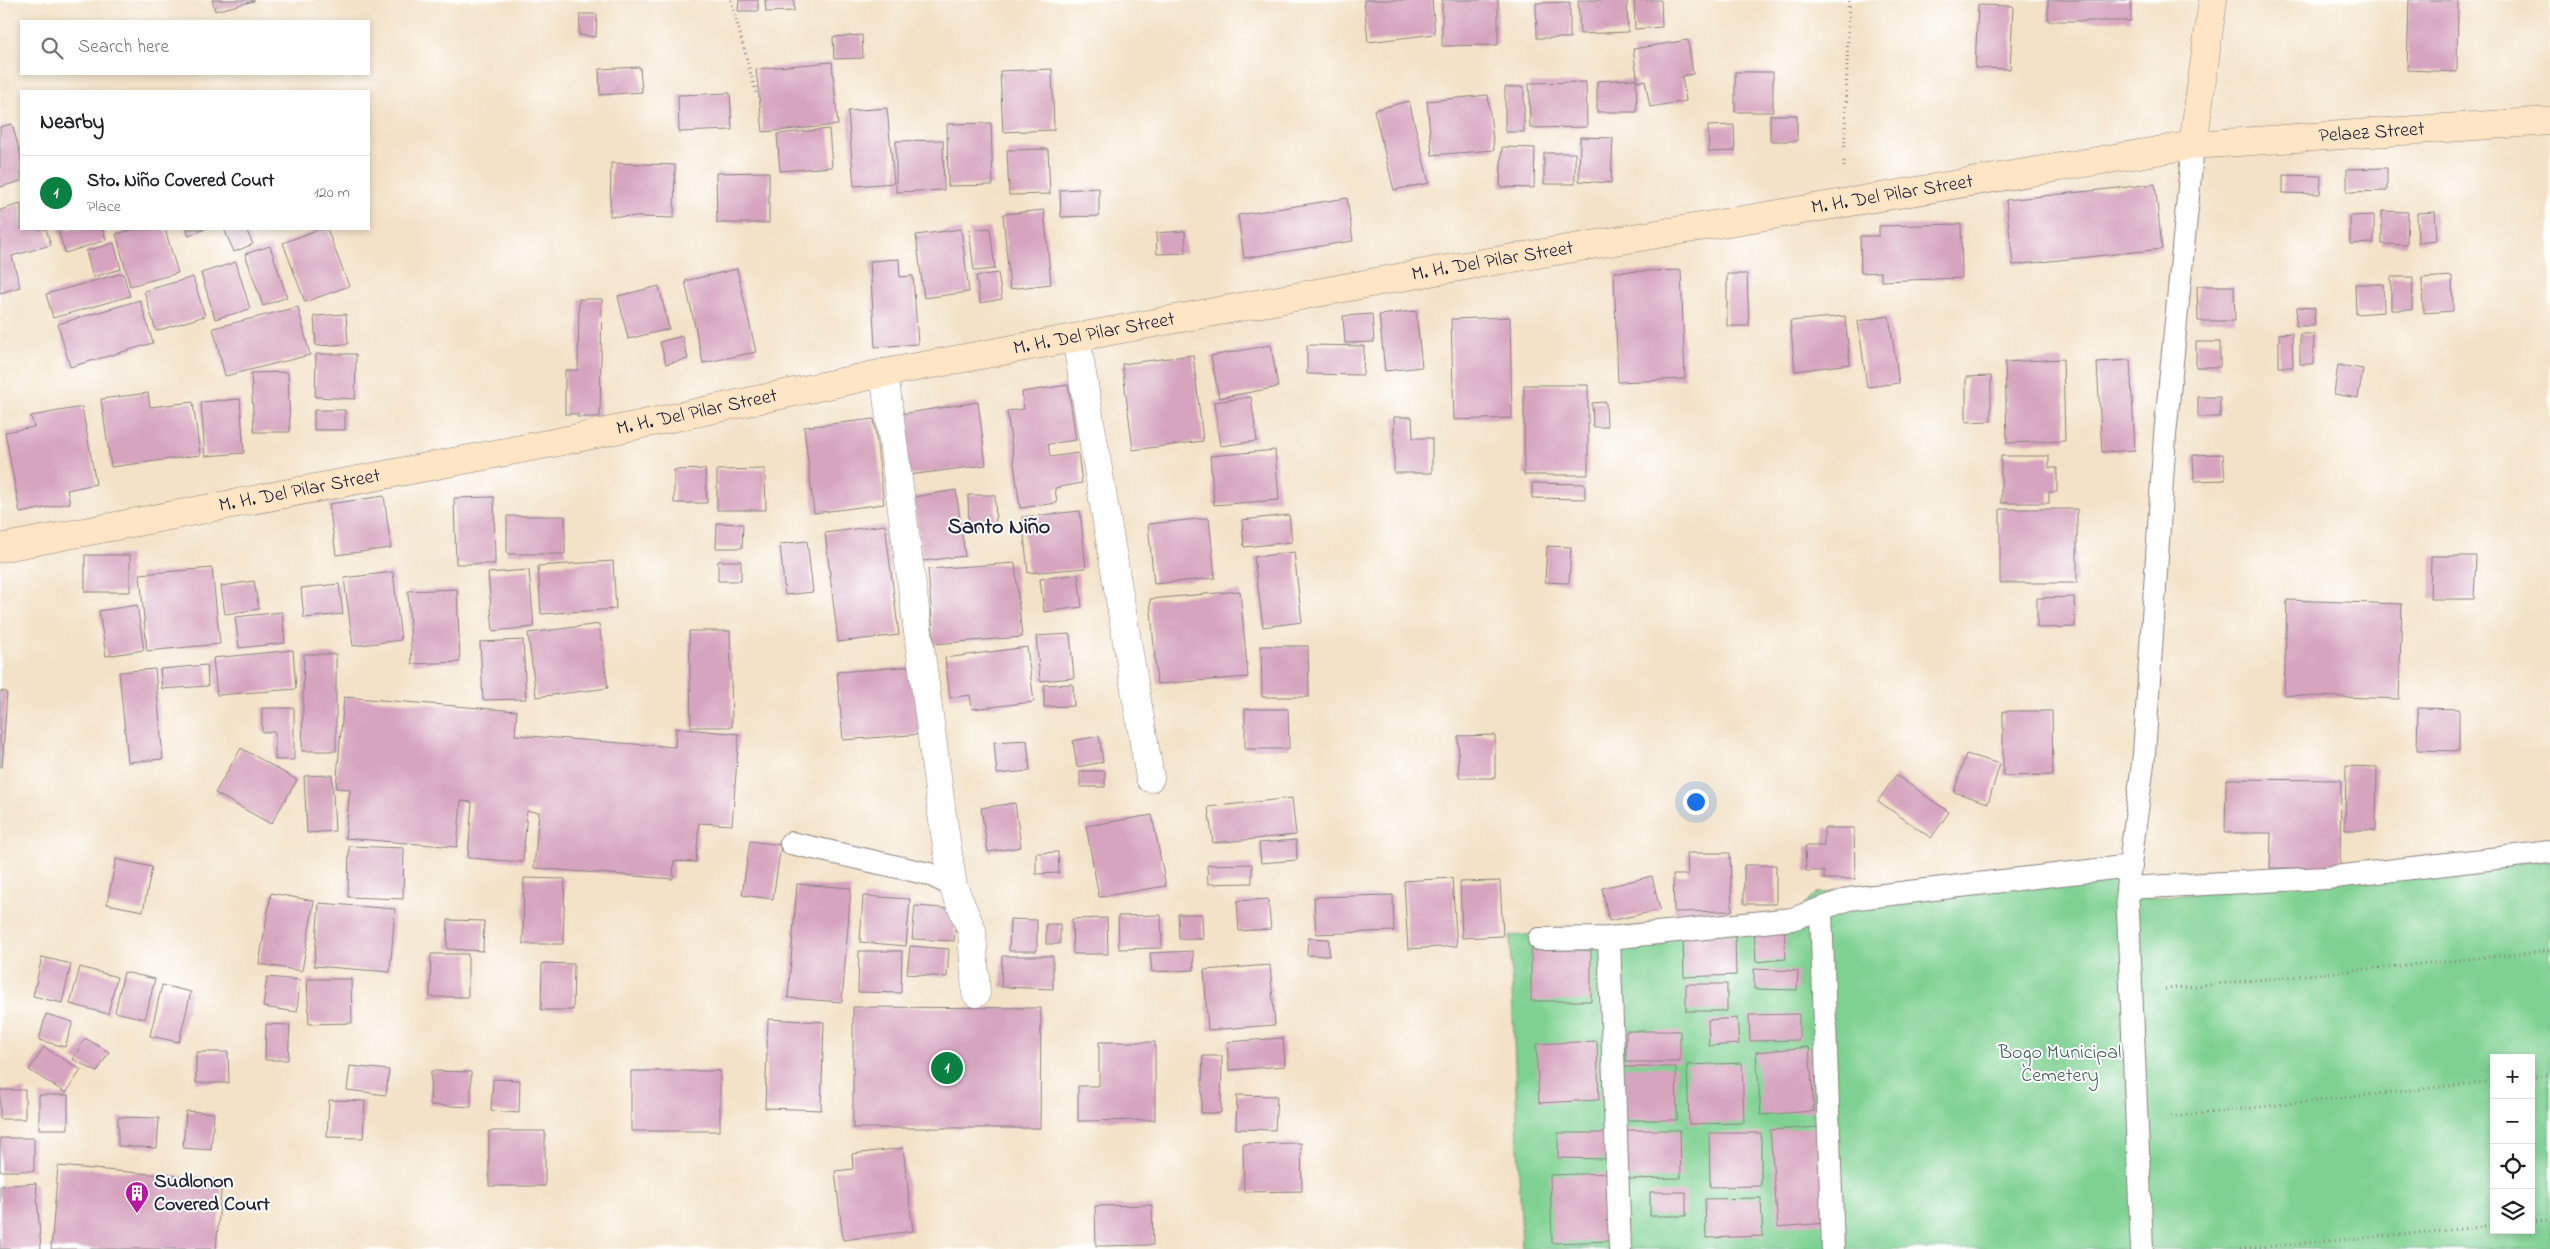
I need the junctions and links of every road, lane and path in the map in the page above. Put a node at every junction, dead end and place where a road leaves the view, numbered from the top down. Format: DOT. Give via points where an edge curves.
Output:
graph roads {
  1 [pos="731,0"];
  2 [pos="1849,0"];
  3 [pos="2214,0"];
  4 [pos="756,93"];
  5 [pos="2550,121"];
  6 [pos="2193,145"];
  7 [pos="1843,203"];
  8 [pos="1076,338"];
  9 [pos="884,373"];
  10 [pos="0,548"];
  11 [pos="1150,778"];
  12 [pos="791,843"];
  13 [pos="2550,852"];
  14 [pos="2130,866"];
  15 [pos="953,886"];
  16 [pos="2127,888"];
  17 [pos="1822,911"];
  18 [pos="1609,938"];
  19 [pos="1539,939"];
  20 [pos="2550,951"];
  21 [pos="976,993"];
  22 [pos="2130,993"];
  23 [pos="2550,1074"];
  24 [pos="2535,1076"];
  25 [pos="2490,1081"];
  26 [pos="2136,1120"];
  27 [pos="2550,1220"];
  28 [pos="2535,1222"];
  29 [pos="2490,1226"];
  30 [pos="1620,1249"];
  31 [pos="1833,1249"];
  32 [pos="2142,1249"];
  33 [pos="2240,1249"];
  1 -- 4 [label="path"];
  2 -- 7 [label="path"];
  3 -- 6 [label="street"];
  5 -- 6 [label="street, Pelaez Street"];
  6 -- 7 [label="street, M. H. Del Pilar Street"];
  6 -- 14 [label="lane" via="2165,435 2144,755"];
  7 -- 8 [label="street, M. H. Del Pilar Street" via="1435,271"];
  8 -- 9 [label="street, M. H. Del Pilar Street"];
  8 -- 11 [label="street"];
  9 -- 10 [label="street, M. H. Del Pilar Street" via="563,441"];
  9 -- 15 [label="street"];
  12 -- 15 [label="lane" via="929,874"];
  13 -- 16 [label="lane" via="2326,878"];
  14 -- 16 [label="lane"];
  14 -- 17 [label="lane" via="1849,899"];
  15 -- 21 [label="street" via="972,931"];
  16 -- 22 [label="lane"];
  17 -- 18 [label="lane" via="1792,919"];
  17 -- 31 [label="lane"];
  18 -- 19 [label="lane"];
  18 -- 30 [label="lane"];
  20 -- 22 [label="path"];
  22 -- 26 [label="lane"];
  23 -- 24 [label="path"];
  25 -- 26 [label="path"];
  26 -- 32 [label="lane"];
  27 -- 28 [label="path"];
  29 -- 33 [label="path"];
}
